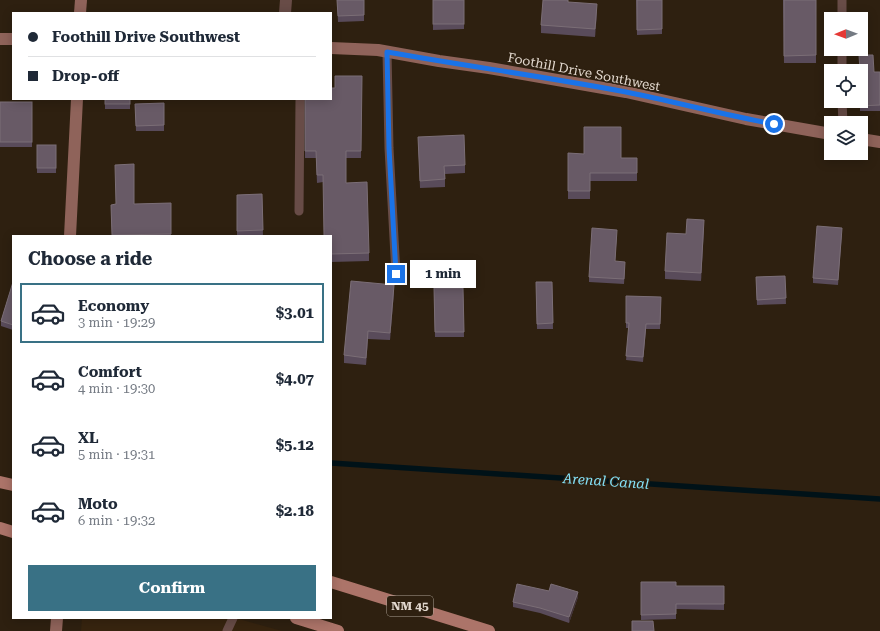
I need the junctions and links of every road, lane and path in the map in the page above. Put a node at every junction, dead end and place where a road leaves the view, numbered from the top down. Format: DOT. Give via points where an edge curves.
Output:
graph roads {
  1 [pos="81,0"];
  2 [pos="286,0"];
  3 [pos="842,0"];
  4 [pos="80,12"];
  5 [pos="285,12"];
  6 [pos="842,12"];
  7 [pos="0,39"];
  8 [pos="12,39"];
  9 [pos="332,48"];
  10 [pos="387,52"];
  11 [pos="76,100"];
  12 [pos="300,100"];
  13 [pos="824,133"];
  14 [pos="868,140"];
  15 [pos="880,142"];
  16 [pos="299,211"];
  17 [pos="70,235"];
  18 [pos="396,274"];
  19 [pos="0,482"];
  20 [pos="12,485"];
  21 [pos="0,528"];
  22 [pos="12,532"];
  23 [pos="332,582"];
  24 [pos="56,619"];
  25 [pos="233,619"];
  26 [pos="299,619"];
  27 [pos="56,631"];
  28 [pos="227,631"];
  29 [pos="338,631"];
  30 [pos="489,631"];
  1 -- 4 [label="street"];
  2 -- 5 [label="street"];
  3 -- 6 [label="lane"];
  7 -- 8 [label="street"];
  9 -- 10 [label="street, Foothill Drive Southwest"];
  10 -- 13 [label="street, Foothill Drive Southwest" via="626,92 746,119"];
  10 -- 18 [label="lane"];
  11 -- 17 [label="street"];
  12 -- 16 [label="lane"];
  14 -- 15 [label="street"];
  19 -- 20 [label="main road"];
  21 -- 22 [label="main road"];
  23 -- 30 [label="main road, NM 45"];
  24 -- 27 [label="street"];
  25 -- 28 [label="lane"];
  26 -- 29 [label="main road"];
}
